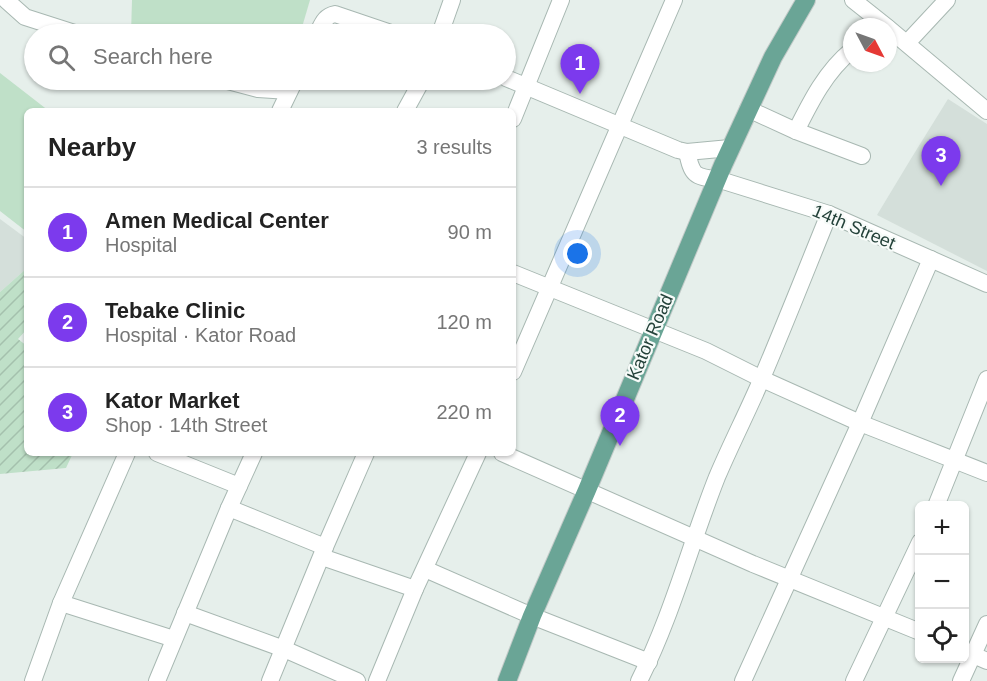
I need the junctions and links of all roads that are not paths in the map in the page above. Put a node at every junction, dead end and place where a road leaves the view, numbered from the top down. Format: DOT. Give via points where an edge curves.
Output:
graph roads {
  1 [pos="6,0"];
  2 [pos="452,0"];
  3 [pos="561,0"];
  4 [pos="674,0"];
  5 [pos="806,0"];
  6 [pos="853,0"];
  7 [pos="947,0"];
  8 [pos="331,7"];
  9 [pos="874,18"];
  10 [pos="47,24"];
  11 [pos="322,24"];
  12 [pos="364,24"];
  13 [pos="444,24"];
  14 [pos="897,36"];
  15 [pos="907,43"];
  16 [pos="843,58"];
  17 [pos="516,82"];
  18 [pos="526,87"];
  19 [pos="290,90"];
  20 [pos="417,90"];
  21 [pos="281,108"];
  22 [pos="407,108"];
  23 [pos="748,109"];
  24 [pos="987,111"];
  25 [pos="516,112"];
  26 [pos="619,126"];
  27 [pos="796,131"];
  28 [pos="730,148"];
  29 [pos="687,152"];
  30 [pos="862,156"];
  31 [pos="717,179"];
  32 [pos="829,214"];
  33 [pos="931,259"];
  34 [pos="516,274"];
  35 [pos="987,284"];
  36 [pos="548,289"];
  37 [pos="653,329"];
  38 [pos="516,365"];
  39 [pos="762,379"];
  40 [pos="987,379"];
  41 [pos="860,423"];
  42 [pos="126,456"];
  43 [pos="164,456"];
  44 [pos="253,456"];
  45 [pos="365,456"];
  46 [pos="477,456"];
  47 [pos="509,456"];
  48 [pos="956,459"];
  49 [pos="987,473"];
  50 [pos="239,486"];
  51 [pos="587,490"];
  52 [pos="938,501"];
  53 [pos="230,508"];
  54 [pos="694,538"];
  55 [pos="323,552"];
  56 [pos="915,553"];
  57 [pos="425,569"];
  58 [pos="790,580"];
  59 [pos="415,589"];
  60 [pos="61,603"];
  61 [pos="185,613"];
  62 [pos="532,616"];
  63 [pos="884,618"];
  64 [pos="987,624"];
  65 [pos="915,630"];
  66 [pos="174,639"];
  67 [pos="284,648"];
  68 [pos="975,655"];
  69 [pos="649,662"];
  70 [pos="33,681"];
  71 [pos="158,681"];
  72 [pos="270,681"];
  73 [pos="357,681"];
  74 [pos="377,681"];
  75 [pos="507,681"];
  76 [pos="639,681"];
  77 [pos="743,681"];
  78 [pos="854,681"];
  79 [pos="961,681"];
  1 -- 10 [label="street" via="25,17"];
  2 -- 13 [label="street"];
  3 -- 18 [label="street"];
  4 -- 26 [label="street"];
  5 -- 23 [label="main road, Kator Road"];
  6 -- 9 [label="street"];
  7 -- 15 [label="street"];
  8 -- 11 [label="street"];
  8 -- 12 [label="street" via="335,14"];
  14 -- 15 [label="street"];
  15 -- 24 [label="street"];
  16 -- 27 [label="street" via="822,83"];
  17 -- 18 [label="street"];
  18 -- 25 [label="street"];
  18 -- 26 [label="street"];
  19 -- 21 [label="street"];
  20 -- 22 [label="street"];
  23 -- 27 [label="street"];
  23 -- 28 [label="main road, Kator Road"];
  26 -- 29 [label="street"];
  26 -- 36 [label="street"];
  27 -- 30 [label="street"];
  28 -- 29 [label="street"];
  28 -- 31 [label="main road, Kator Road"];
  29 -- 31 [label="street, 14th Street" via="694,173"];
  31 -- 32 [label="street, 14th Street"];
  31 -- 37 [label="main road, Kator Road"];
  32 -- 33 [label="street, 14th Street"];
  32 -- 39 [label="street"];
  33 -- 35 [label="street, 14th Street"];
  33 -- 41 [label="street"];
  34 -- 36 [label="street"];
  36 -- 37 [label="street"];
  36 -- 38 [label="street"];
  37 -- 39 [label="street"];
  37 -- 51 [label="main road, Kator Road"];
  39 -- 41 [label="street"];
  39 -- 54 [label="street"];
  40 -- 48 [label="street"];
  41 -- 48 [label="street"];
  41 -- 58 [label="street"];
  42 -- 60 [label="street"];
  43 -- 50 [label="street"];
  44 -- 50 [label="street"];
  45 -- 55 [label="street"];
  46 -- 57 [label="street"];
  47 -- 51 [label="street"];
  48 -- 49 [label="street"];
  48 -- 52 [label="street"];
  50 -- 53 [label="street"];
  51 -- 54 [label="street"];
  51 -- 62 [label="main road, Kator Road"];
  53 -- 55 [label="street"];
  53 -- 61 [label="street"];
  54 -- 58 [label="street"];
  54 -- 69 [label="street"];
  55 -- 59 [label="street"];
  55 -- 67 [label="street"];
  56 -- 63 [label="street"];
  57 -- 59 [label="street"];
  57 -- 62 [label="street"];
  58 -- 63 [label="street"];
  58 -- 77 [label="street"];
  59 -- 74 [label="street"];
  60 -- 66 [label="street"];
  60 -- 70 [label="street"];
  61 -- 66 [label="street"];
  61 -- 67 [label="street"];
  62 -- 69 [label="street"];
  62 -- 75 [label="main road, Kator Road"];
  63 -- 65 [label="street"];
  63 -- 78 [label="street"];
  64 -- 68 [label="street"];
  66 -- 71 [label="street"];
  67 -- 72 [label="street"];
  67 -- 73 [label="street"];
  68 -- 79 [label="street"];
  69 -- 76 [label="street"];
}
